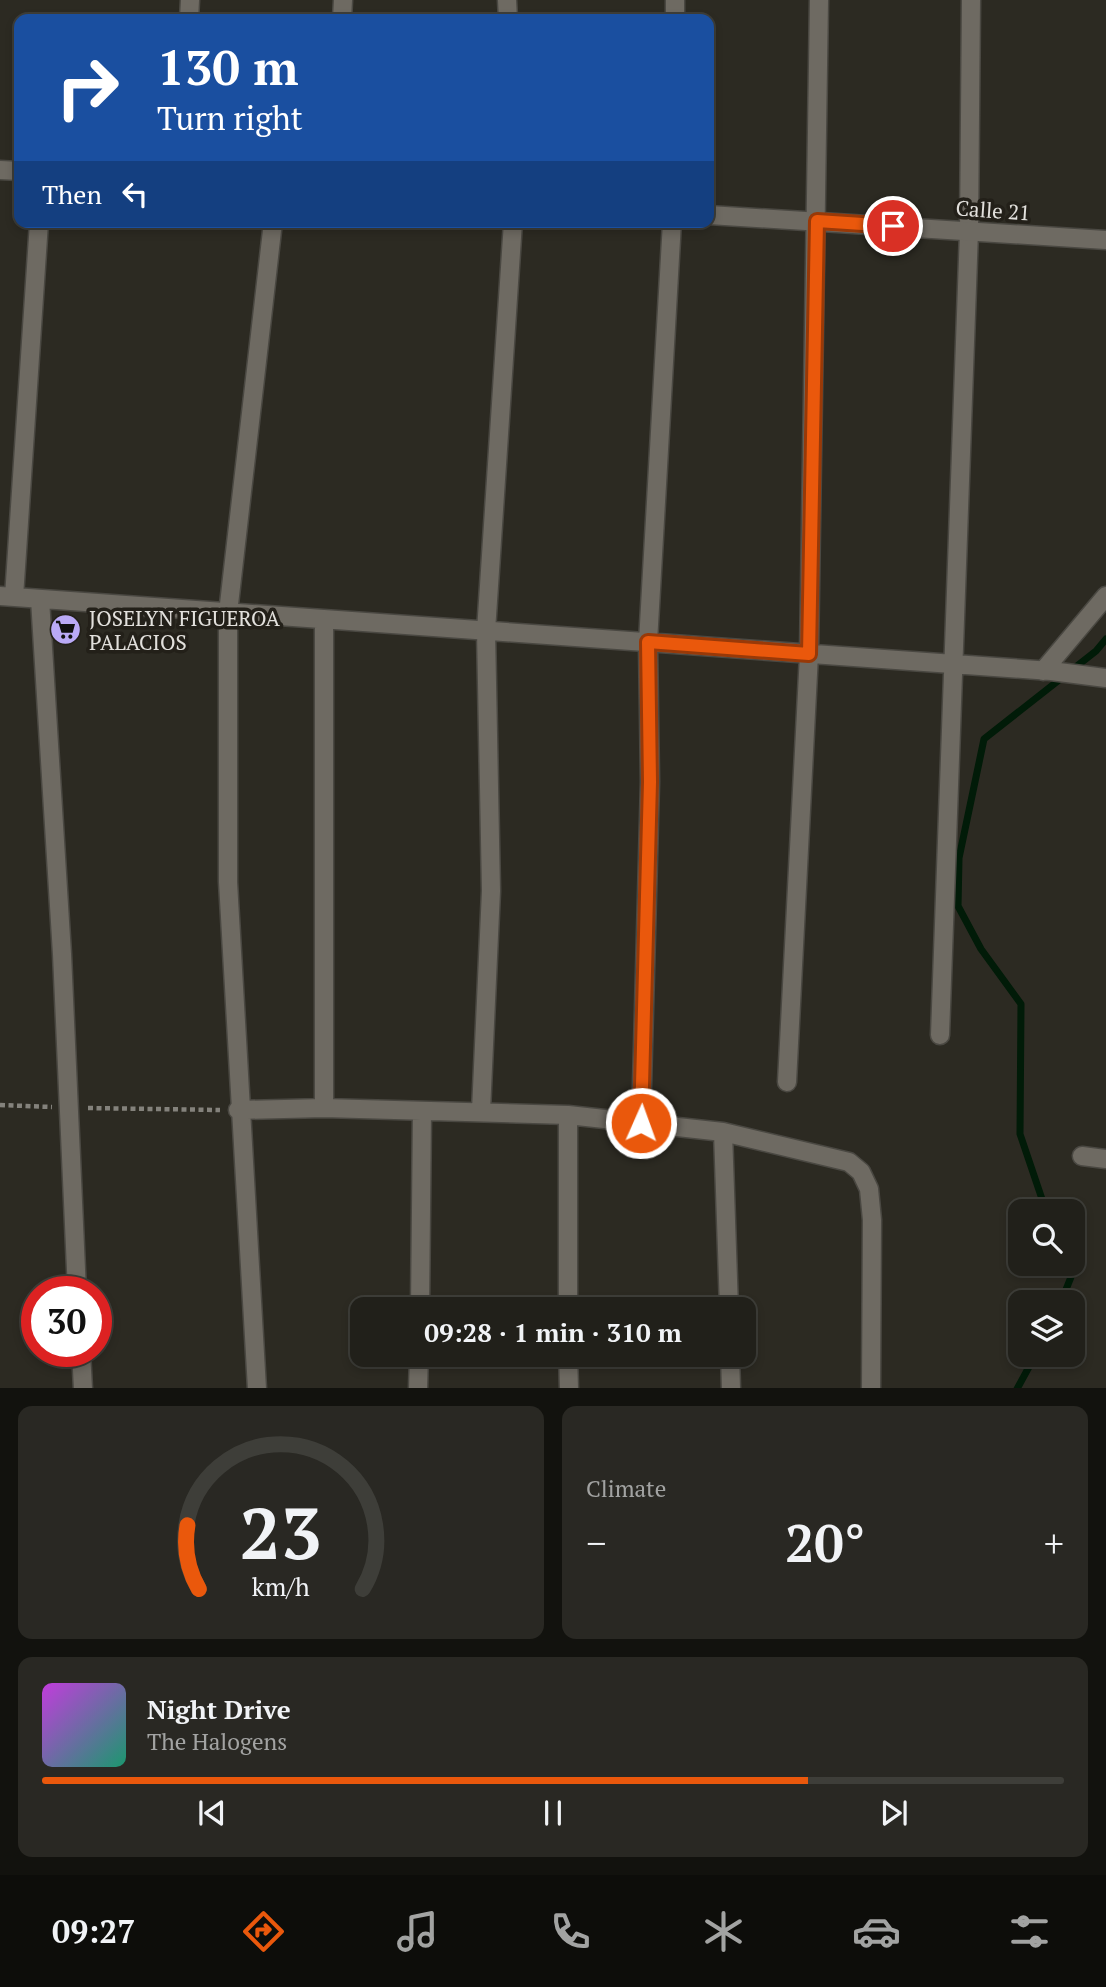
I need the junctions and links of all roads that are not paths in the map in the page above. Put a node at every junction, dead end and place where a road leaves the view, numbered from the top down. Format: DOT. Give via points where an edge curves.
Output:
graph roads {
  1 [pos="819,0"];
  2 [pos="971,0"];
  3 [pos="714,215"];
  4 [pos="817,221"];
  5 [pos="38,228"];
  6 [pos="272,228"];
  7 [pos="513,228"];
  8 [pos="672,228"];
  9 [pos="968,231"];
  10 [pos="1106,240"];
  11 [pos="1106,596"];
  12 [pos="7,597"];
  13 [pos="40,599"];
  14 [pos="228,613"];
  15 [pos="324,619"];
  16 [pos="486,631"];
  17 [pos="648,642"];
  18 [pos="809,654"];
  19 [pos="956,664"];
  20 [pos="1047,671"];
  21 [pos="1106,678"];
  22 [pos="940,1035"];
  23 [pos="787,1082"];
  24 [pos="324,1108"];
  25 [pos="239,1110"];
  26 [pos="422,1111"];
  27 [pos="481,1111"];
  28 [pos="568,1115"];
  29 [pos="641,1123"];
  30 [pos="723,1132"];
  31 [pos="1083,1156"];
  32 [pos="1106,1158"];
  33 [pos="76,1276"];
  34 [pos="419,1297"];
  35 [pos="568,1297"];
  36 [pos="729,1297"];
  37 [pos="81,1367"];
  38 [pos="419,1367"];
  39 [pos="569,1367"];
  40 [pos="730,1367"];
  41 [pos="83,1388"];
  42 [pos="257,1388"];
  43 [pos="418,1388"];
  44 [pos="569,1388"];
  45 [pos="731,1388"];
  46 [pos="871,1388"];
  1 -- 4 [label="street"];
  2 -- 9 [label="street"];
  3 -- 4 [label="street, Calle 21"];
  4 -- 9 [label="street, Calle 21"];
  4 -- 18 [label="street"];
  5 -- 12 [label="street"];
  6 -- 14 [label="street"];
  7 -- 16 [label="street"];
  8 -- 17 [label="street"];
  9 -- 10 [label="street, Calle 21"];
  9 -- 19 [label="street"];
  11 -- 20 [label="street"];
  12 -- 13 [label="street"];
  13 -- 14 [label="street"];
  13 -- 33 [label="street"];
  14 -- 15 [label="street"];
  14 -- 25 [label="street" via="228,882"];
  15 -- 16 [label="street"];
  15 -- 24 [label="street"];
  16 -- 17 [label="street"];
  16 -- 27 [label="street" via="491,891"];
  17 -- 18 [label="street"];
  17 -- 29 [label="street" via="650,782"];
  18 -- 19 [label="street"];
  18 -- 23 [label="street"];
  19 -- 20 [label="street"];
  19 -- 22 [label="street"];
  20 -- 21 [label="street"];
  24 -- 25 [label="street"];
  24 -- 26 [label="street"];
  25 -- 42 [label="street"];
  26 -- 27 [label="street"];
  26 -- 34 [label="street"];
  27 -- 28 [label="street"];
  28 -- 29 [label="street"];
  28 -- 35 [label="street"];
  29 -- 30 [label="street"];
  30 -- 36 [label="street"];
  30 -- 46 [label="street" via="849,1163 861,1172 869,1189 872,1220"];
  31 -- 32 [label="street"];
  37 -- 41 [label="street"];
  38 -- 43 [label="street"];
  39 -- 44 [label="street"];
  40 -- 45 [label="street"];
}
